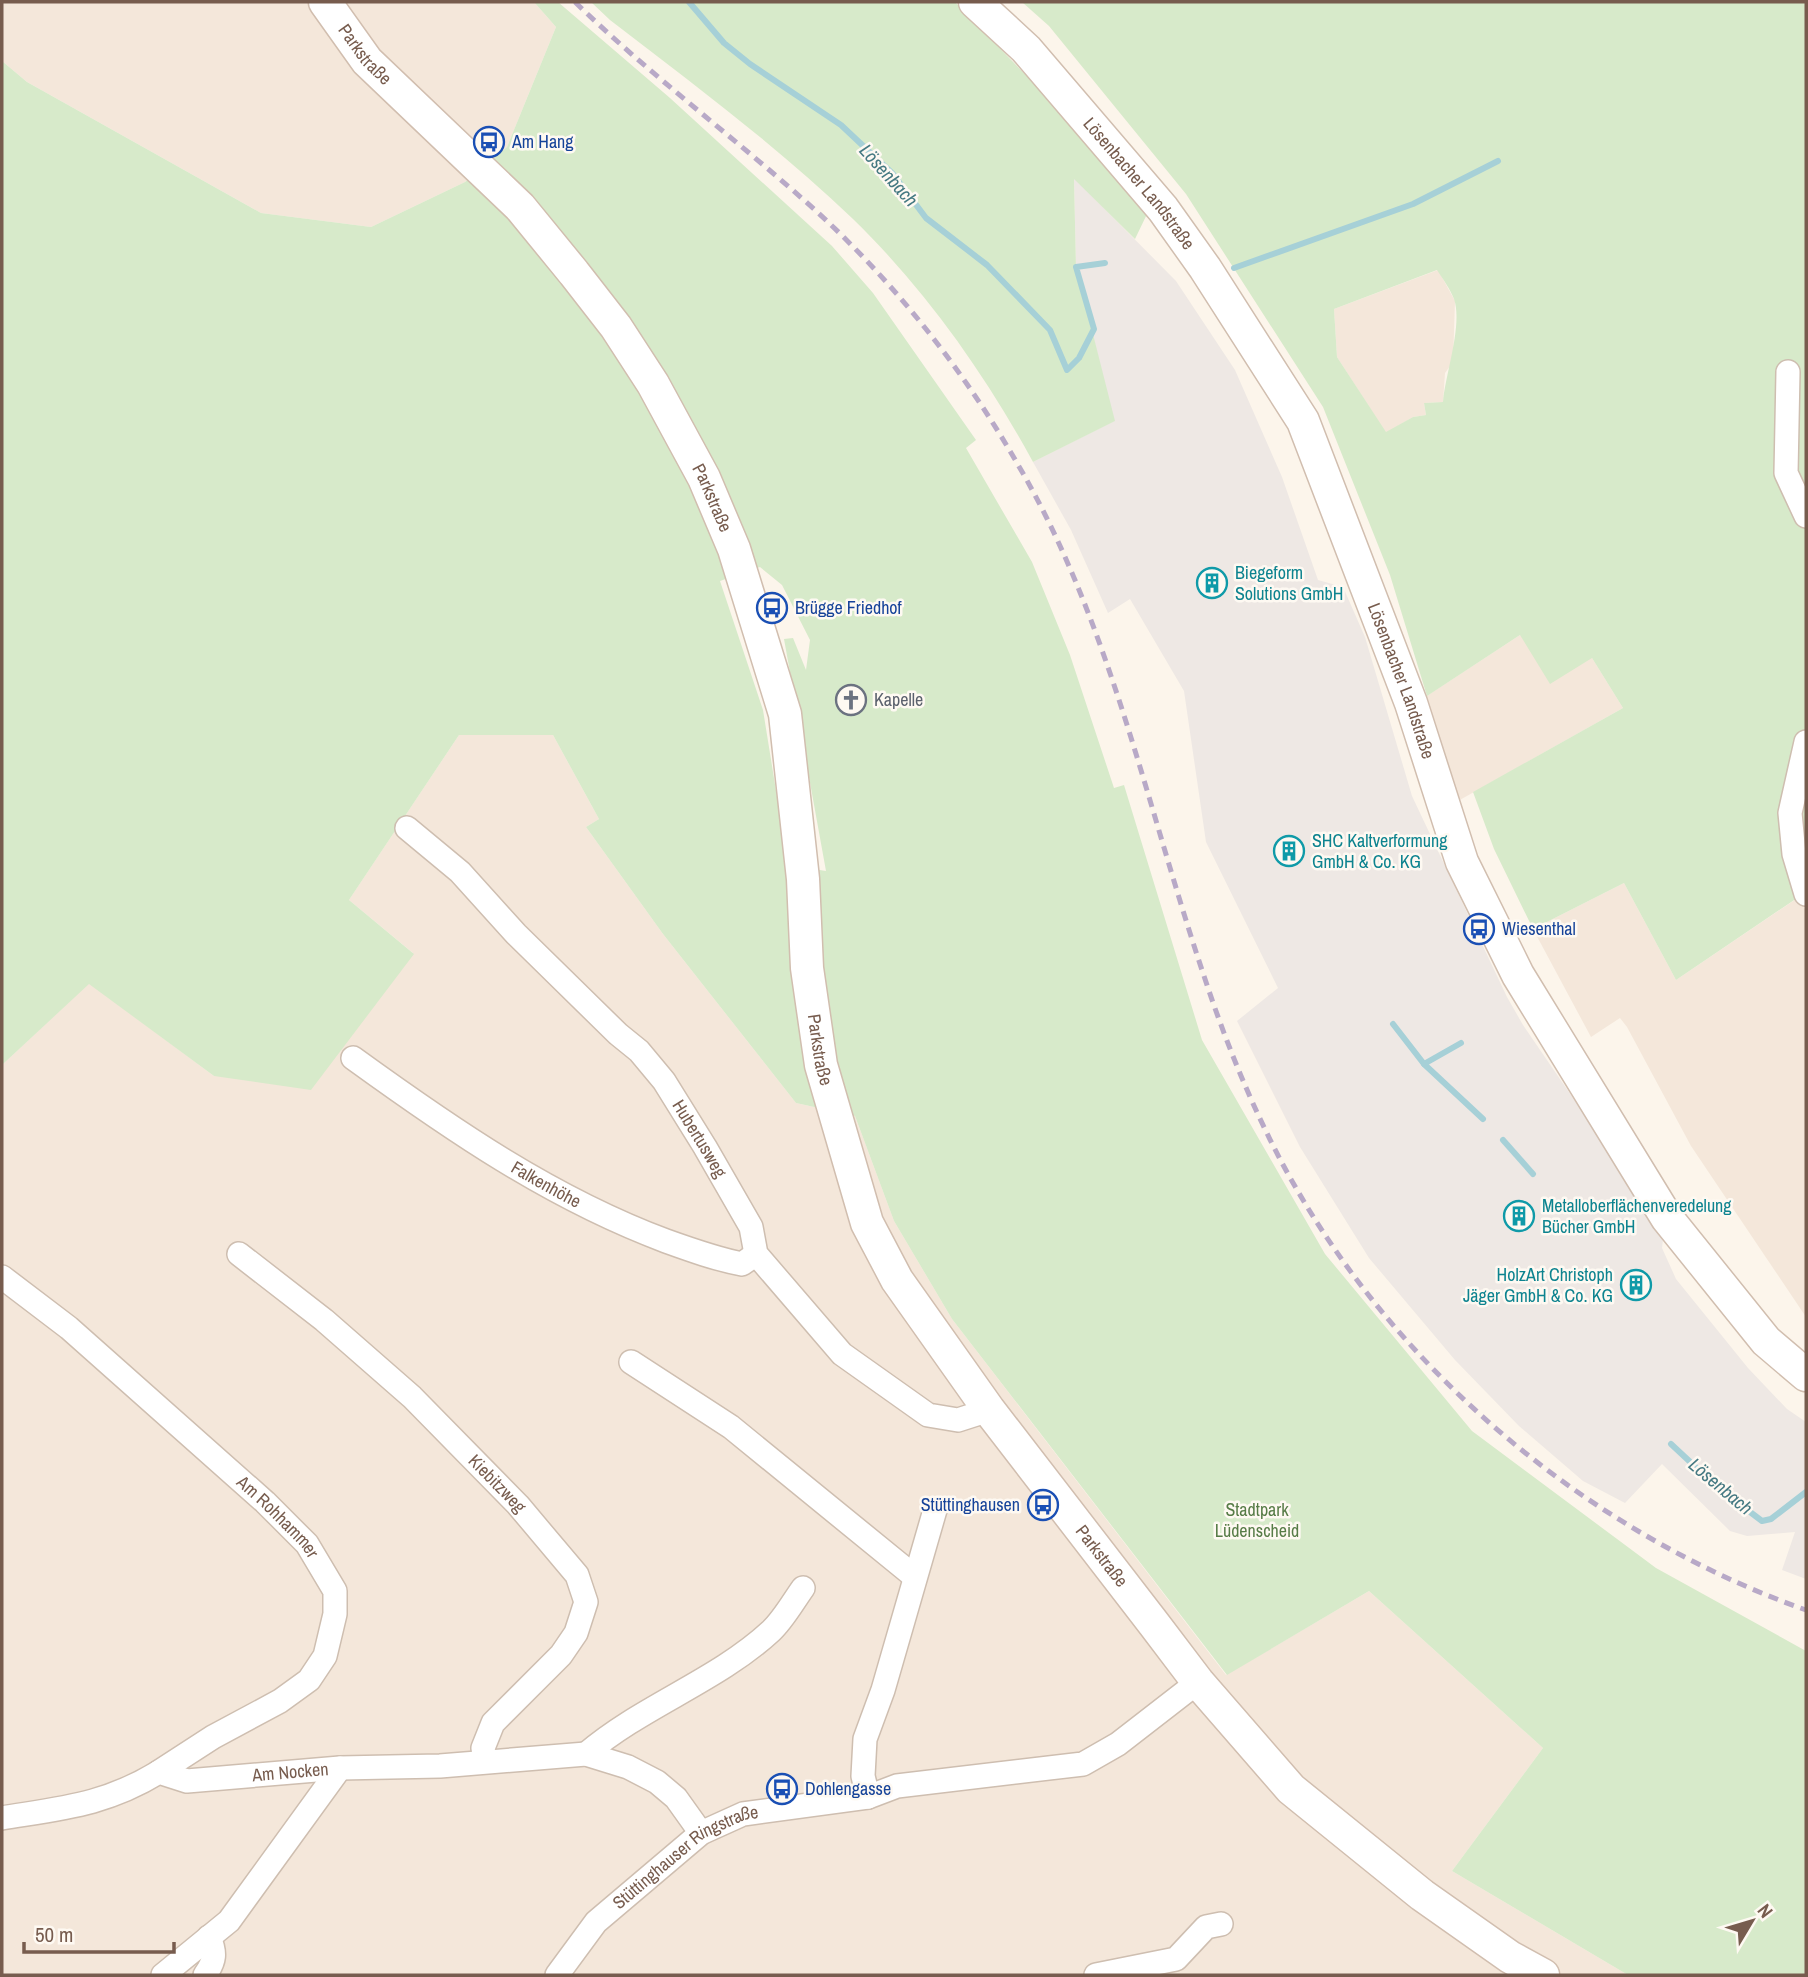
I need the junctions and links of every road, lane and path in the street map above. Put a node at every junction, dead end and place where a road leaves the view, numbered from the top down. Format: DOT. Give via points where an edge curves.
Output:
graph roads {
  1 [pos="325,2"];
  2 [pos="975,2"];
  3 [pos="1788,372"];
  4 [pos="1806,516"];
  5 [pos="1806,742"];
  6 [pos="407,828"];
  7 [pos="1806,894"];
  8 [pos="353,1058"];
  9 [pos="239,1254"];
  10 [pos="756,1254"];
  11 [pos="2,1278"];
  12 [pos="631,1362"];
  13 [pos="1806,1375"];
  14 [pos="989,1410"];
  15 [pos="935,1510"];
  16 [pos="915,1577"];
  17 [pos="803,1588"];
  18 [pos="1199,1682"];
  19 [pos="586,1754"];
  20 [pos="485,1761"];
  21 [pos="340,1768"];
  22 [pos="159,1772"];
  23 [pos="868,1797"];
  24 [pos="2,1818"];
  25 [pos="701,1833"];
  26 [pos="1221,1924"];
  27 [pos="209,1937"];
  28 [pos="163,1975"];
  29 [pos="205,1975"];
  30 [pos="557,1975"];
  31 [pos="1096,1975"];
  32 [pos="1543,1975"];
  1 -- 14 [label="street, Parkstraße" via="367,61 492,178 574,274 653,384 704,478 734,549 785,714 803,879 807,968 821,1065 840,1136 867,1223 897,1280"];
  2 -- 13 [label="street, Lösenbacher Landstraße" via="1026,49 1163,209 1303,421 1411,703 1462,862 1518,975 1667,1218 1759,1333"];
  3 -- 4 [label="street" via="1786,473"];
  5 -- 7 [label="street" via="1790,813 1794,854"];
  6 -- 10 [label="street, Hubertusweg" via="460,872 664,1081 751,1227"];
  8 -- 10 [label="street, Falkenhöhe" via="551,1191 624,1225 719,1260 742,1264"];
  9 -- 20 [label="street, Kiebitzweg" via="412,1397 518,1505 577,1576 586,1602 576,1633 561,1655 493,1723 483,1748"];
  10 -- 14 [label="street, Hubertusweg" via="842,1354 928,1415 958,1420"];
  11 -- 22 [label="street, Am Rohhammer" via="69,1328 265,1502 307,1544 335,1591 325,1656 309,1680"];
  12 -- 16 [label="street" via="731,1427"];
  14 -- 18 [label="street, Parkstraße"];
  15 -- 16 [label="street"];
  16 -- 23 [label="street" via="865,1739 863,1776"];
  17 -- 19 [label="street" via="772,1630"];
  18 -- 23 [label="street, Stüttinghauser Ringstraße" via="1083,1765 897,1786"];
  18 -- 32 [label="street, Parkstraße" via="1291,1789 1422,1895"];
  19 -- 20 [label="street, Am Nocken"];
  19 -- 25 [label="street, Am Nocken" via="657,1782 676,1798"];
  20 -- 21 [label="street, Am Nocken"];
  21 -- 22 [label="street, Am Nocken" via="187,1781"];
  21 -- 27 [label="street" via="229,1922"];
  22 -- 24 [label="street" via="92,1804"];
  23 -- 25 [label="street, Stüttinghauser Ringstraße" via="743,1814"];
  25 -- 30 [label="street, Stüttinghauser Ringstraße" via="596,1922"];
  26 -- 31 [label="street" via="1206,1927 1176,1959"];
  27 -- 28 [label="street"];
  27 -- 29 [label="street" via="215,1951"];
}
